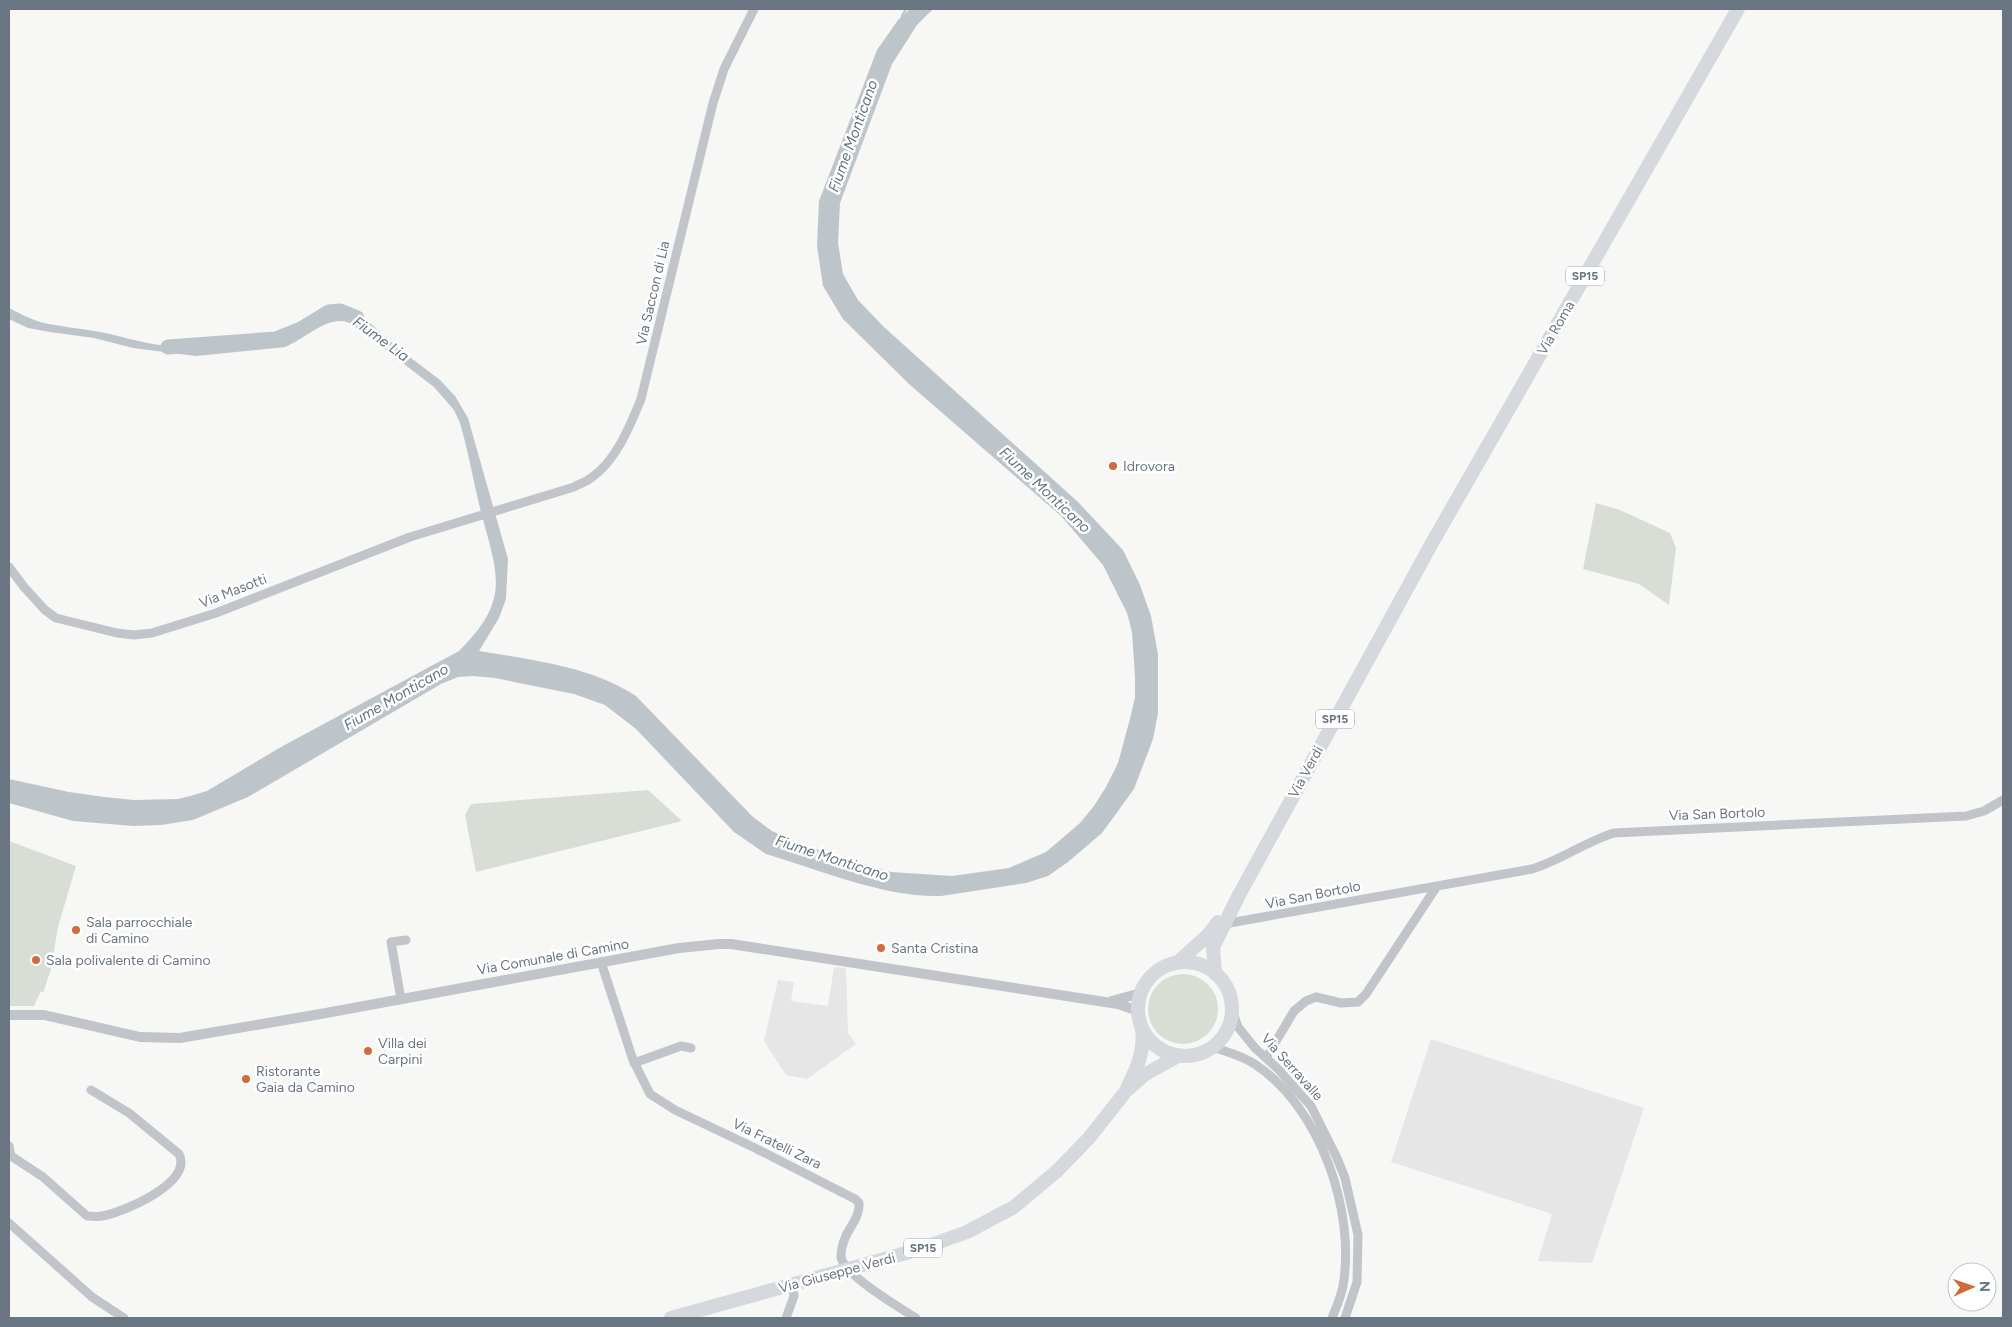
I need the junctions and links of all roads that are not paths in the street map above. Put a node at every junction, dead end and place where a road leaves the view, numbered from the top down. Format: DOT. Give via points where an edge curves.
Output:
graph roads {
  1 [pos="754,9"];
  2 [pos="1738,9"];
  3 [pos="482,516"];
  4 [pos="1432,543"];
  5 [pos="9,567"];
  6 [pos="2003,800"];
  7 [pos="1436,886"];
  8 [pos="1238,895"];
  9 [pos="1224,924"];
  10 [pos="406,940"];
  11 [pos="601,962"];
  12 [pos="1178,963"];
  13 [pos="1215,974"];
  14 [pos="1141,993"];
  15 [pos="401,999"];
  16 [pos="1104,1002"];
  17 [pos="1232,1010"];
  18 [pos="1138,1011"];
  19 [pos="9,1015"];
  20 [pos="1142,1028"];
  21 [pos="1213,1047"];
  22 [pos="691,1048"];
  23 [pos="1178,1056"];
  24 [pos="1266,1058"];
  25 [pos="634,1063"];
  26 [pos="90,1090"];
  27 [pos="1126,1091"];
  28 [pos="9,1146"];
  29 [pos="9,1223"];
  30 [pos="847,1270"];
  31 [pos="792,1285"];
  32 [pos="710,1313"];
  33 [pos="124,1318"];
  34 [pos="671,1318"];
  35 [pos="786,1318"];
  36 [pos="916,1318"];
  37 [pos="1332,1318"];
  38 [pos="1345,1318"];
  1 -- 3 [label="street, Via Saccon di Lia" via="724,69 712,103 645,386 626,434 614,455 592,478 574,487"];
  2 -- 4 [label="main road, Via Roma / SP15"];
  3 -- 5 [label="street, Via Masotti" via="402,540 216,613 152,633 134,635 56,618 45,610"];
  4 -- 8 [label="main road, Via Verdi / SP15"];
  6 -- 7 [label="street, Via San Bortolo" via="1984,811 1966,816 1614,833 1532,868"];
  7 -- 9 [label="street, Via San Bortolo"];
  7 -- 24 [label="street" via="1366,994 1358,1002 1340,1003 1316,997 1306,1001 1294,1011"];
  8 -- 9 [label="main road, SP15"];
  8 -- 12 [label="main road, SP15" via="1207,936"];
  9 -- 13 [label="main road, SP15" via="1213,947"];
  10 -- 15 [label="street" via="391,942"];
  11 -- 15 [label="street, Via Comunale di Camino"];
  11 -- 16 [label="street, Via Comunale di Camino" via="679,948 730,944"];
  11 -- 25 [label="street, Via Fratelli Zara"];
  12 -- 13 [label="main road, SP15" via="1204,966"];
  12 -- 14 [label="main road, SP15" via="1155,973"];
  13 -- 17 [label="main road, SP15" via="1230,996"];
  14 -- 16 [label="street, Via Comunale di Camino"];
  14 -- 18 [label="main road, SP15"];
  15 -- 19 [label="street, Via Comunale di Camino" via="205,1034 159,1039 44,1015"];
  16 -- 18 [label="street, Via Comunale di Camino"];
  17 -- 21 [label="main road" via="1230,1024"];
  17 -- 24 [label="street, Via Serravalle" via="1238,1027"];
  18 -- 20 [label="main road, SP15"];
  20 -- 23 [label="main road, SP15" via="1150,1041 1163,1051"];
  20 -- 27 [label="main road, SP15" via="1142,1052"];
  21 -- 23 [label="main road, SP15" via="1202,1053"];
  21 -- 37 [label="street, Via Serravalle" via="1255,1064 1285,1091 1314,1131 1330,1166 1341,1205 1346,1240 1343,1288"];
  22 -- 25 [label="street" via="681,1046"];
  23 -- 27 [label="main road, SP15" via="1144,1075"];
  24 -- 38 [label="street, Via Serravalle" via="1311,1106 1338,1158 1358,1235 1357,1282"];
  25 -- 30 [label="street, Via Fratelli Zara" via="650,1094 675,1110 859,1202 860,1210 845,1238 841,1256"];
  26 -- 28 [label="street" via="129,1113 179,1154 182,1160 180,1167 161,1190 115,1212 87,1216 43,1177 12,1156"];
  27 -- 30 [label="main road, Via Giuseppe Verdi / SP15" via="1057,1172 1014,1207 967,1232"];
  29 -- 33 [label="street" via="92,1297"];
  30 -- 31 [label="main road, Via Giuseppe Verdi / SP15"];
  30 -- 36 [label="street"];
  31 -- 32 [label="main road, Via Giuseppe Verdi / SP15"];
  31 -- 35 [label="street" via="794,1296"];
  32 -- 34 [label="main road, Via Giuseppe Verdi / SP15"];
}
